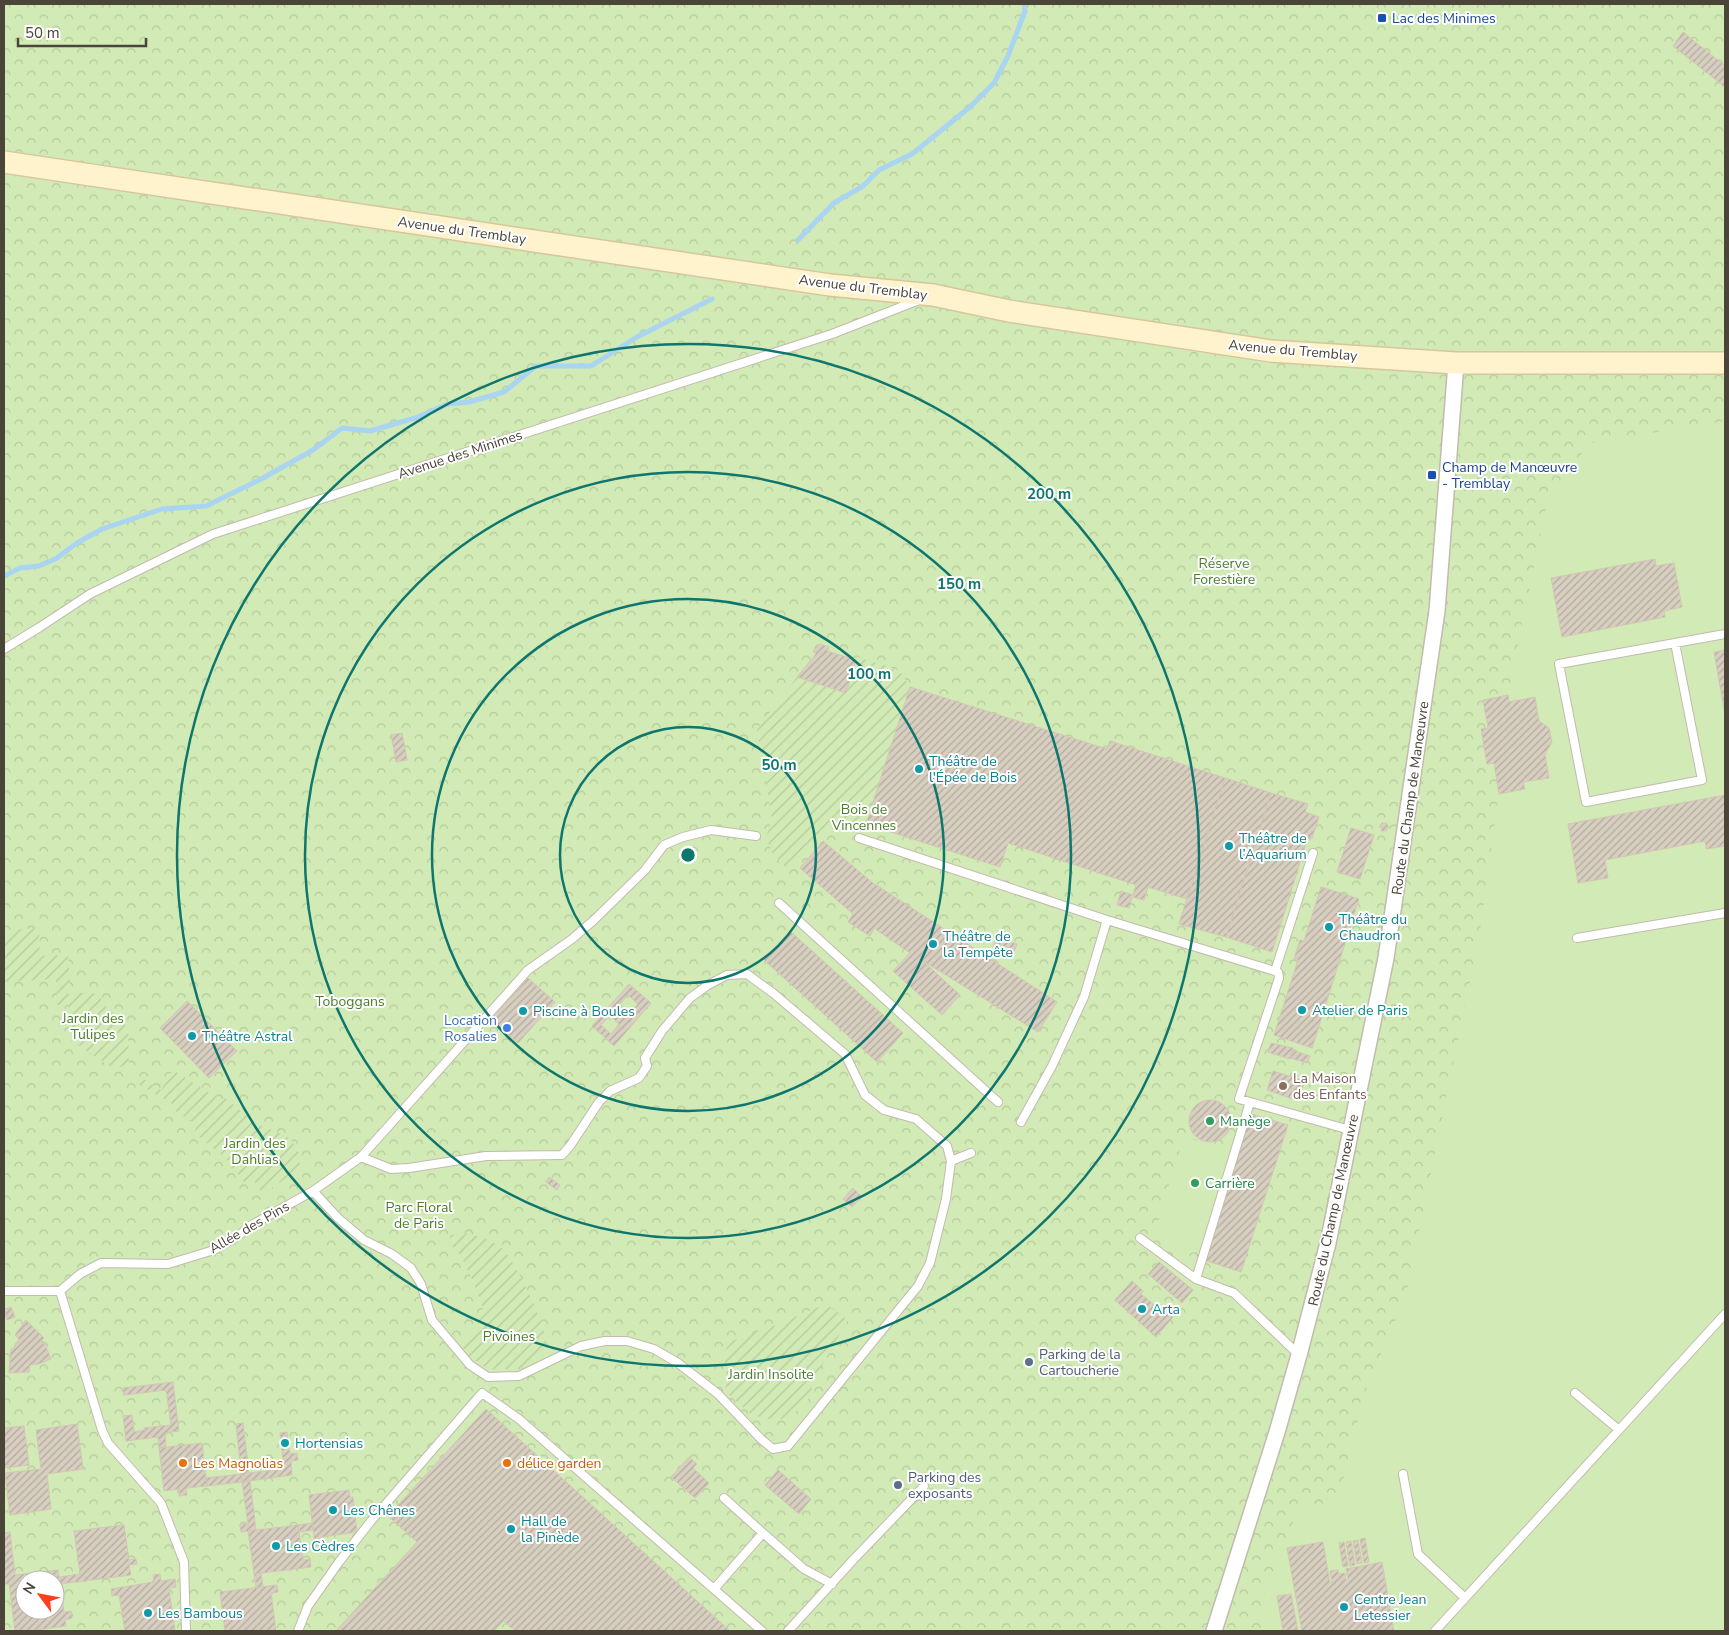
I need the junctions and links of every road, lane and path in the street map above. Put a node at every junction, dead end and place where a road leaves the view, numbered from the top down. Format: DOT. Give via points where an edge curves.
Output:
graph roads {
  1 [pos="4,162"];
  2 [pos="933,295"];
  3 [pos="1456,363"];
  4 [pos="1725,363"];
  5 [pos="1725,634"];
  6 [pos="1675,643"];
  7 [pos="4,649"];
  8 [pos="756,836"];
  9 [pos="859,838"];
  10 [pos="1313,853"];
  11 [pos="779,904"];
  12 [pos="1725,913"];
  13 [pos="1107,920"];
  14 [pos="1577,938"];
  15 [pos="1275,971"];
  16 [pos="998,1102"];
  17 [pos="1250,1102"];
  18 [pos="1021,1122"];
  19 [pos="1350,1130"];
  20 [pos="971,1153"];
  21 [pos="361,1157"];
  22 [pos="950,1161"];
  23 [pos="313,1191"];
  24 [pos="1140,1238"];
  25 [pos="1196,1279"];
  26 [pos="4,1291"];
  27 [pos="60,1291"];
  28 [pos="1725,1314"];
  29 [pos="1300,1355"];
  30 [pos="1575,1393"];
  31 [pos="1619,1430"];
  32 [pos="1403,1474"];
  33 [pos="924,1486"];
  34 [pos="724,1498"];
  35 [pos="763,1533"];
  36 [pos="832,1584"];
  37 [pos="714,1589"];
  38 [pos="1466,1598"];
  39 [pos="186,1631"];
  40 [pos="298,1631"];
  41 [pos="762,1631"];
  42 [pos="788,1631"];
  43 [pos="1214,1631"];
  44 [pos="1435,1631"];
  1 -- 2 [label="main road, Avenue du Tremblay" via="820,283"];
  2 -- 3 [label="main road, Avenue du Tremblay" via="1009,311 1271,351"];
  2 -- 7 [label="lane, Avenue des Minimes" via="832,334 213,534 90,594"];
  3 -- 4 [label="main road, Avenue du Tremblay"];
  3 -- 19 [label="street, Route du Champ de Manœuvre" via="1437,611 1386,958"];
  5 -- 6 [label="lane"];
  6 -- 6 [label="lane" via="1559,664 1586,802 1702,780"];
  8 -- 21 [label="lane, Allée des Pins" via="710,830 664,845 645,870 594,920 528,970"];
  9 -- 13 [label="lane"];
  10 -- 15 [label="lane"];
  11 -- 16 [label="lane"];
  12 -- 14 [label="lane"];
  13 -- 15 [label="lane"];
  13 -- 18 [label="lane" via="1084,997"];
  15 -- 17 [label="lane" via="1280,976 1239,1099"];
  17 -- 19 [label="lane"];
  17 -- 25 [label="lane"];
  19 -- 29 [label="street, Route du Champ de Manœuvre" via="1328,1243"];
  20 -- 22 [label="lane"];
  21 -- 22 [label="lane" via="391,1169 486,1156 562,1155 599,1102 610,1092 639,1078 647,1066 645,1058 662,1031 690,998 727,975 747,974 845,1054 865,1095 884,1110 916,1119 947,1146"];
  21 -- 23 [label="lane, Allée des Pins"];
  22 -- 23 [label="lane" via="946,1199 930,1263 918,1286 788,1446 773,1448 718,1394 678,1362 654,1349 626,1341 581,1346 519,1376 488,1377 470,1365 432,1320 421,1284 411,1268 364,1240"];
  23 -- 27 [label="lane, Allée des Pins" via="214,1250 168,1264 101,1263 80,1274"];
  24 -- 25 [label="lane"];
  25 -- 29 [label="lane" via="1234,1293"];
  26 -- 27 [label="lane"];
  27 -- 39 [label="lane" via="102,1430 108,1442 161,1503 184,1562"];
  28 -- 31 [label="lane"];
  29 -- 43 [label="street, Route du Champ de Manœuvre"];
  30 -- 31 [label="lane"];
  31 -- 38 [label="lane"];
  32 -- 38 [label="lane" via="1418,1554"];
  33 -- 36 [label="lane"];
  34 -- 35 [label="lane"];
  35 -- 36 [label="lane" via="804,1568"];
  35 -- 37 [label="lane"];
  36 -- 42 [label="lane"];
  37 -- 40 [label="lane" via="519,1419 482,1394 344,1555 308,1606"];
  37 -- 41 [label="lane"];
  38 -- 44 [label="lane"];
}
